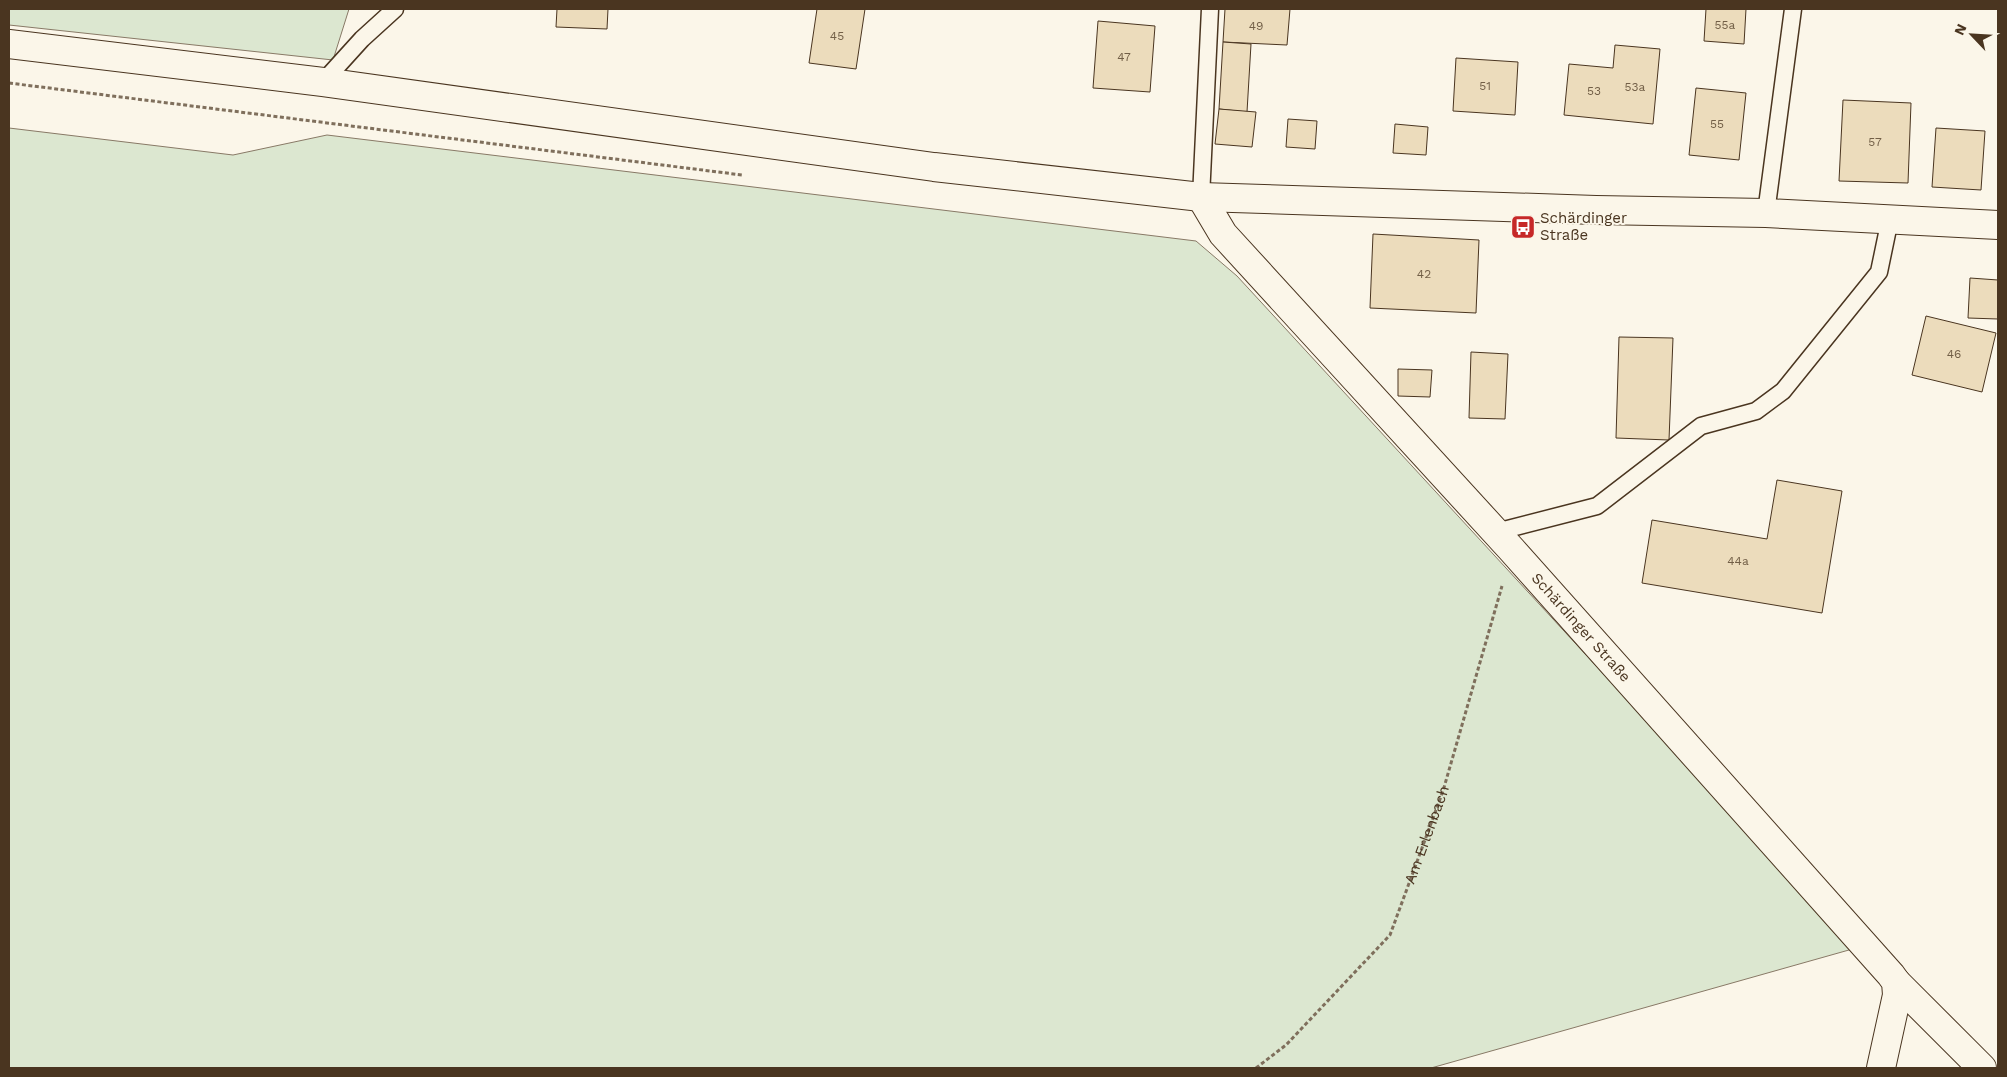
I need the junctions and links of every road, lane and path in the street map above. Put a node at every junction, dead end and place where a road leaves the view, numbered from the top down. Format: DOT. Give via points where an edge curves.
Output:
graph roads {
  1 [pos="395,9"];
  2 [pos="1210,9"];
  3 [pos="1793,9"];
  4 [pos="9,44"];
  5 [pos="323,82"];
  6 [pos="9,83"];
  7 [pos="746,176"];
  8 [pos="1201,197"];
  9 [pos="1766,213"];
  10 [pos="1890,219"];
  11 [pos="1998,225"];
  12 [pos="1504,541"];
  13 [pos="1896,982"];
  14 [pos="1256,1068"];
  15 [pos="1881,1068"];
  16 [pos="1982,1068"];
  1 -- 5 [label="lane"];
  2 -- 8 [label="lane"];
  3 -- 9 [label="lane"];
  4 -- 5 [label="main road"];
  5 -- 8 [label="main road" via="934,167"];
  6 -- 7 [label="path"];
  8 -- 9 [label="main road"];
  8 -- 12 [label="main road, Schärdinger Straße" via="1222,234"];
  9 -- 10 [label="main road"];
  10 -- 11 [label="main road"];
  10 -- 12 [label="lane" via="1879,272 1782,391 1756,411 1701,426 1597,506"];
  12 -- 13 [label="main road, Schärdinger Straße"];
  12 -- 14 [label="path, Am Erlenbach" via="1443,790 1390,935 1286,1045"];
  13 -- 15 [label="main road" via="1897,995"];
  13 -- 16 [label="main road"];
}
